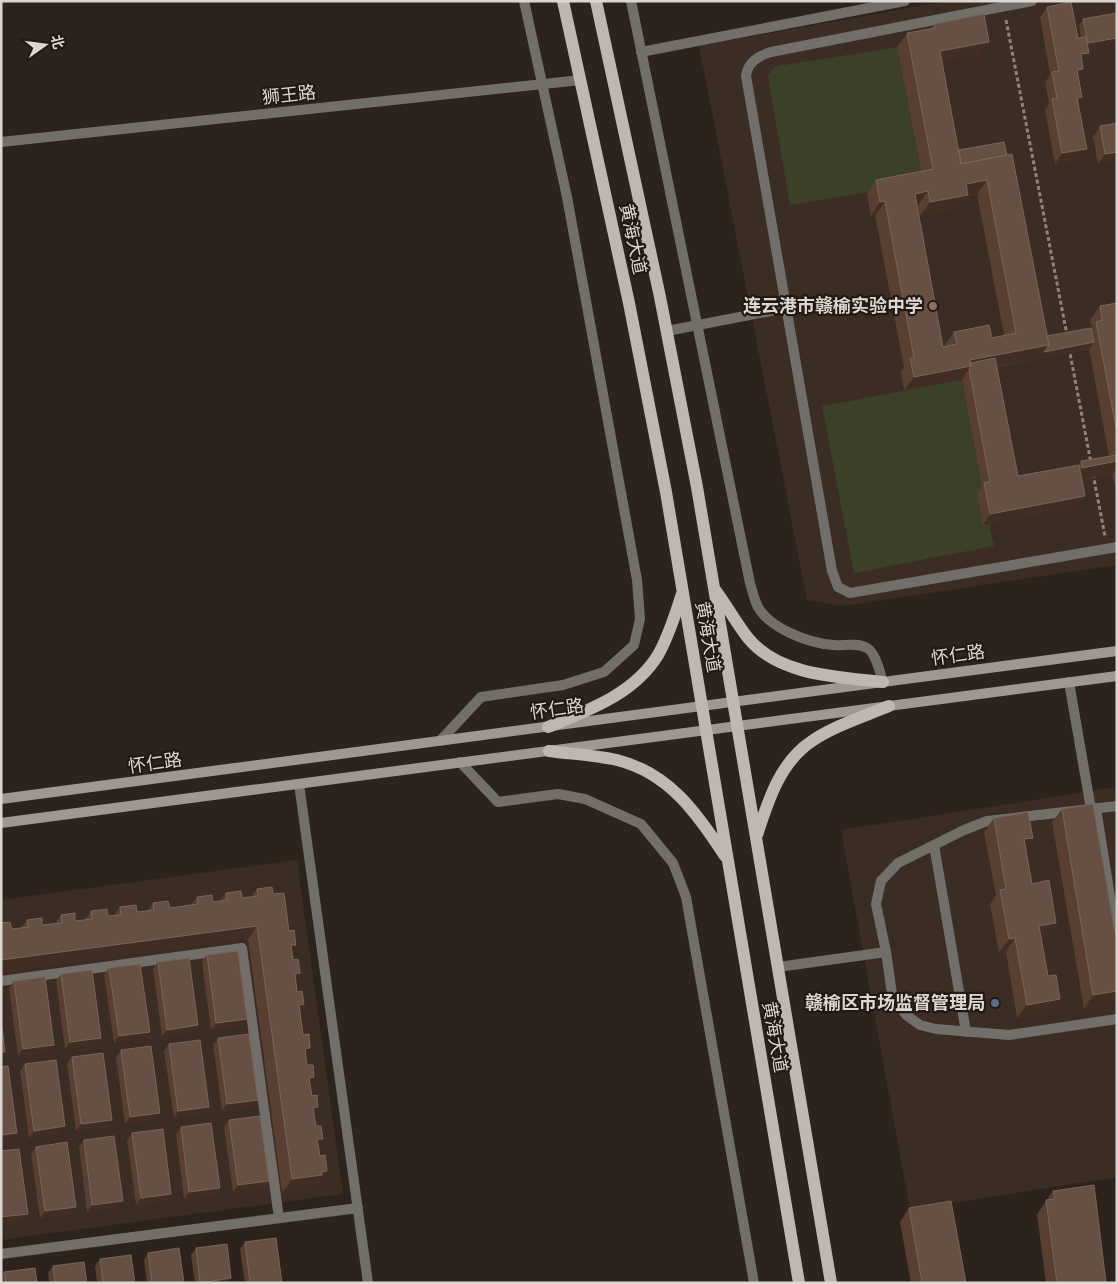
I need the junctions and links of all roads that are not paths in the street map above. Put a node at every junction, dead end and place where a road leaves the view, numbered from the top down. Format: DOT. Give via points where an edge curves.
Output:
graph roads {
  1 [pos="524,1"];
  2 [pos="563,1"];
  3 [pos="596,1"];
  4 [pos="631,1"];
  5 [pos="904,1"];
  6 [pos="1032,1"];
  7 [pos="642,52"];
  8 [pos="580,80"];
  9 [pos="542,84"];
  10 [pos="1,142"];
  11 [pos="786,308"];
  12 [pos="697,325"];
  13 [pos="667,331"];
  14 [pos="1112,548"];
  15 [pos="714,589"];
  16 [pos="683,592"];
  17 [pos="1117,651"];
  18 [pos="1117,676"];
  19 [pos="883,682"];
  20 [pos="1069,682"];
  21 [pos="733,702"];
  22 [pos="702,706"];
  23 [pos="889,706"];
  24 [pos="548,726"];
  25 [pos="737,726"];
  26 [pos="706,730"];
  27 [pos="440,741"];
  28 [pos="548,751"];
  29 [pos="460,762"];
  30 [pos="299,784"];
  31 [pos="1,800"];
  32 [pos="1117,806"];
  33 [pos="1093,808"];
  34 [pos="1,823"];
  35 [pos="756,838"];
  36 [pos="934,845"];
  37 [pos="728,861"];
  38 [pos="1117,941"];
  39 [pos="886,952"];
  40 [pos="778,967"];
  41 [pos="1,981"];
  42 [pos="1117,1020"];
  43 [pos="966,1032"];
  44 [pos="358,1208"];
  45 [pos="279,1218"];
  46 [pos="1,1254"];
  47 [pos="368,1283"];
  48 [pos="754,1283"];
  49 [pos="799,1283"];
  50 [pos="831,1283"];
  1 -- 9 [label="street"];
  2 -- 8 [label="main road, 黄海大道"];
  3 -- 13 [label="main road, 黄海大道"];
  4 -- 7 [label="street"];
  5 -- 7 [label="street"];
  6 -- 11 [label="street" via="771,52 757,57 747,69"];
  7 -- 12 [label="street"];
  8 -- 9 [label="street, 狮王路"];
  8 -- 16 [label="main road, 黄海大道" via="629,303"];
  9 -- 10 [label="street, 狮王路"];
  9 -- 27 [label="street" via="567,197 636,570 640,619 634,645 604,672 563,685 481,697"];
  11 -- 12 [label="street"];
  11 -- 14 [label="street" via="832,572 838,587 850,593"];
  12 -- 13 [label="street"];
  12 -- 19 [label="street" via="750,583 758,606 777,626 801,638 867,648"];
  13 -- 15 [label="main road, 黄海大道"];
  15 -- 19 [label="main road" via="749,639 768,655 791,667 820,675"];
  15 -- 21 [label="main road, 黄海大道"];
  16 -- 22 [label="main road, 黄海大道"];
  16 -- 24 [label="main road" via="666,638 641,677 596,707"];
  17 -- 19 [label="main road, 怀仁路"];
  18 -- 20 [label="main road"];
  19 -- 21 [label="main road, 怀仁路"];
  20 -- 23 [label="main road"];
  20 -- 33 [label="street"];
  21 -- 22 [label="main road, 怀仁路"];
  21 -- 25 [label="main road, 黄海大道"];
  22 -- 24 [label="main road, 怀仁路"];
  22 -- 26 [label="main road, 黄海大道"];
  23 -- 25 [label="main road"];
  23 -- 35 [label="main road" via="812,741 798,754 769,797"];
  24 -- 27 [label="main road, 怀仁路"];
  25 -- 26 [label="main road"];
  25 -- 35 [label="main road, 黄海大道"];
  26 -- 28 [label="main road"];
  26 -- 37 [label="main road, 黄海大道"];
  27 -- 31 [label="main road, 怀仁路"];
  28 -- 29 [label="main road"];
  28 -- 37 [label="main road" via="617,760 649,772 672,788 696,812"];
  29 -- 30 [label="main road"];
  29 -- 48 [label="street" via="498,802 558,794 585,799 641,824 672,863 686,897"];
  30 -- 34 [label="main road"];
  30 -- 44 [label="street"];
  32 -- 33 [label="street"];
  33 -- 36 [label="street" via="987,821"];
  33 -- 38 [label="street"];
  35 -- 40 [label="main road, 黄海大道"];
  36 -- 39 [label="street" via="898,863 881,881 876,904"];
  36 -- 43 [label="street"];
  37 -- 49 [label="main road, 黄海大道"];
  39 -- 40 [label="street"];
  39 -- 43 [label="street" via="892,994 906,1015 920,1025"];
  40 -- 50 [label="main road, 黄海大道"];
  41 -- 45 [label="street" via="242,948"];
  42 -- 43 [label="street" via="1009,1035"];
  44 -- 45 [label="street"];
  44 -- 47 [label="street"];
  45 -- 46 [label="street"];
}
